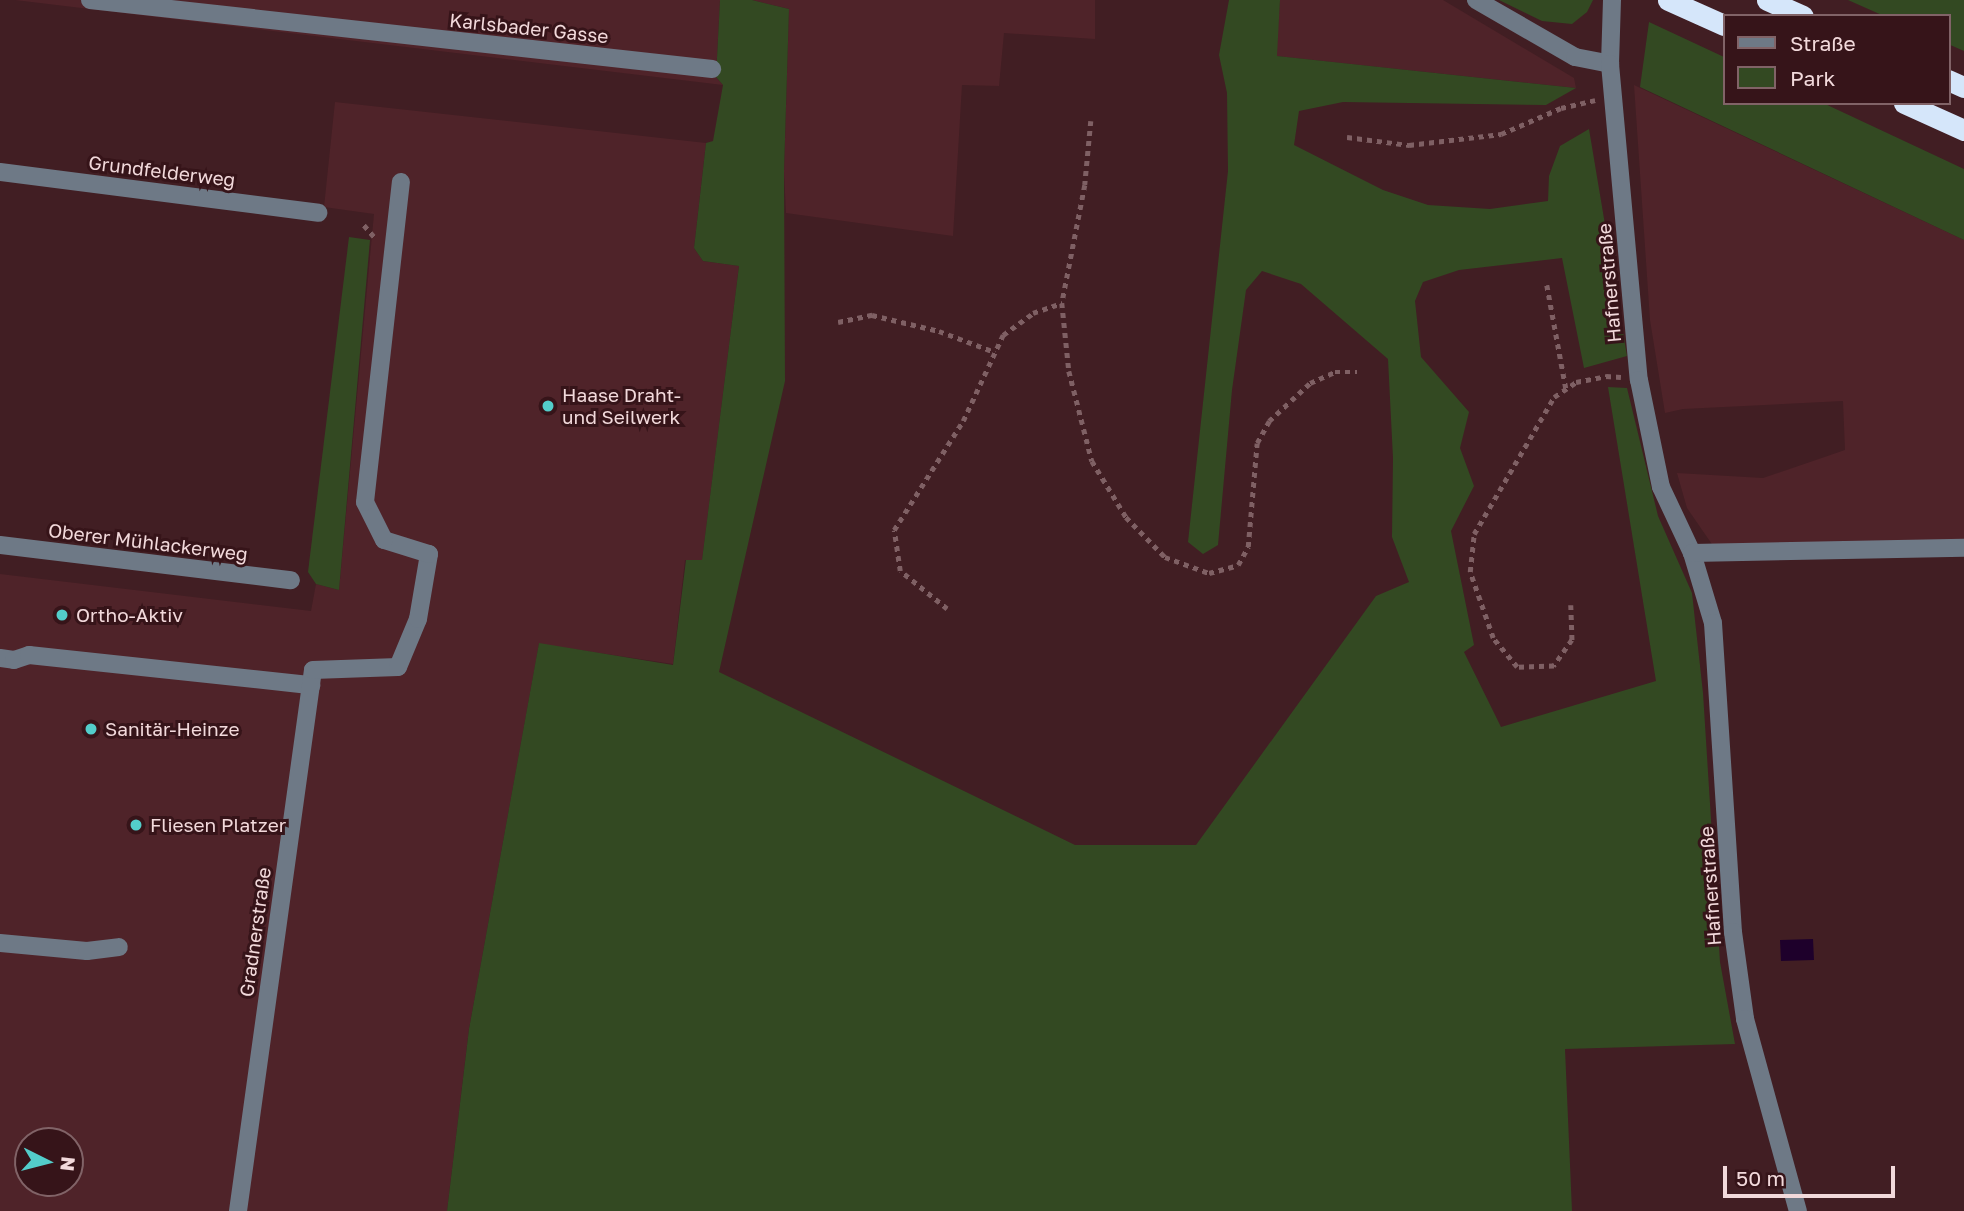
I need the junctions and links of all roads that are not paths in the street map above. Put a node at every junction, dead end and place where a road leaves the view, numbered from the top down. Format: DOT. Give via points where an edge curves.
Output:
graph roads {
  1 [pos="90,0"];
  2 [pos="1476,0"];
  3 [pos="1612,0"];
  4 [pos="1668,0"];
  5 [pos="1768,0"];
  6 [pos="1799,14"];
  7 [pos="1722,24"];
  8 [pos="1610,64"];
  9 [pos="712,69"];
  10 [pos="1908,105"];
  11 [pos="1964,130"];
  12 [pos="0,172"];
  13 [pos="401,182"];
  14 [pos="318,213"];
  15 [pos="0,545"];
  16 [pos="1964,548"];
  17 [pos="1692,553"];
  18 [pos="291,580"];
  19 [pos="0,658"];
  20 [pos="311,684"];
  21 [pos="0,943"];
  22 [pos="119,947"];
  23 [pos="238,1211"];
  24 [pos="1798,1211"];
  1 -- 9 [label="street, Karlsbader Gasse"];
  2 -- 8 [label="street" via="1576,57"];
  3 -- 8 [label="street, Hafnerstraße"];
  4 -- 7 [label="highway"];
  5 -- 6 [label="highway"];
  8 -- 17 [label="street, Hafnerstraße" via="1640,380 1661,487"];
  10 -- 11 [label="highway"];
  12 -- 14 [label="street, Grundfelderweg"];
  13 -- 20 [label="street" via="365,502 384,540 429,554 418,619 398,667 313,670"];
  15 -- 18 [label="street, Oberer Mühlackerweg"];
  16 -- 17 [label="street"];
  17 -- 24 [label="street, Hafnerstraße" via="1713,623 1733,932 1745,1019"];
  19 -- 20 [label="street" via="29,655"];
  20 -- 23 [label="street, Gradnerstraße"];
  21 -- 22 [label="street" via="87,951"];
}
